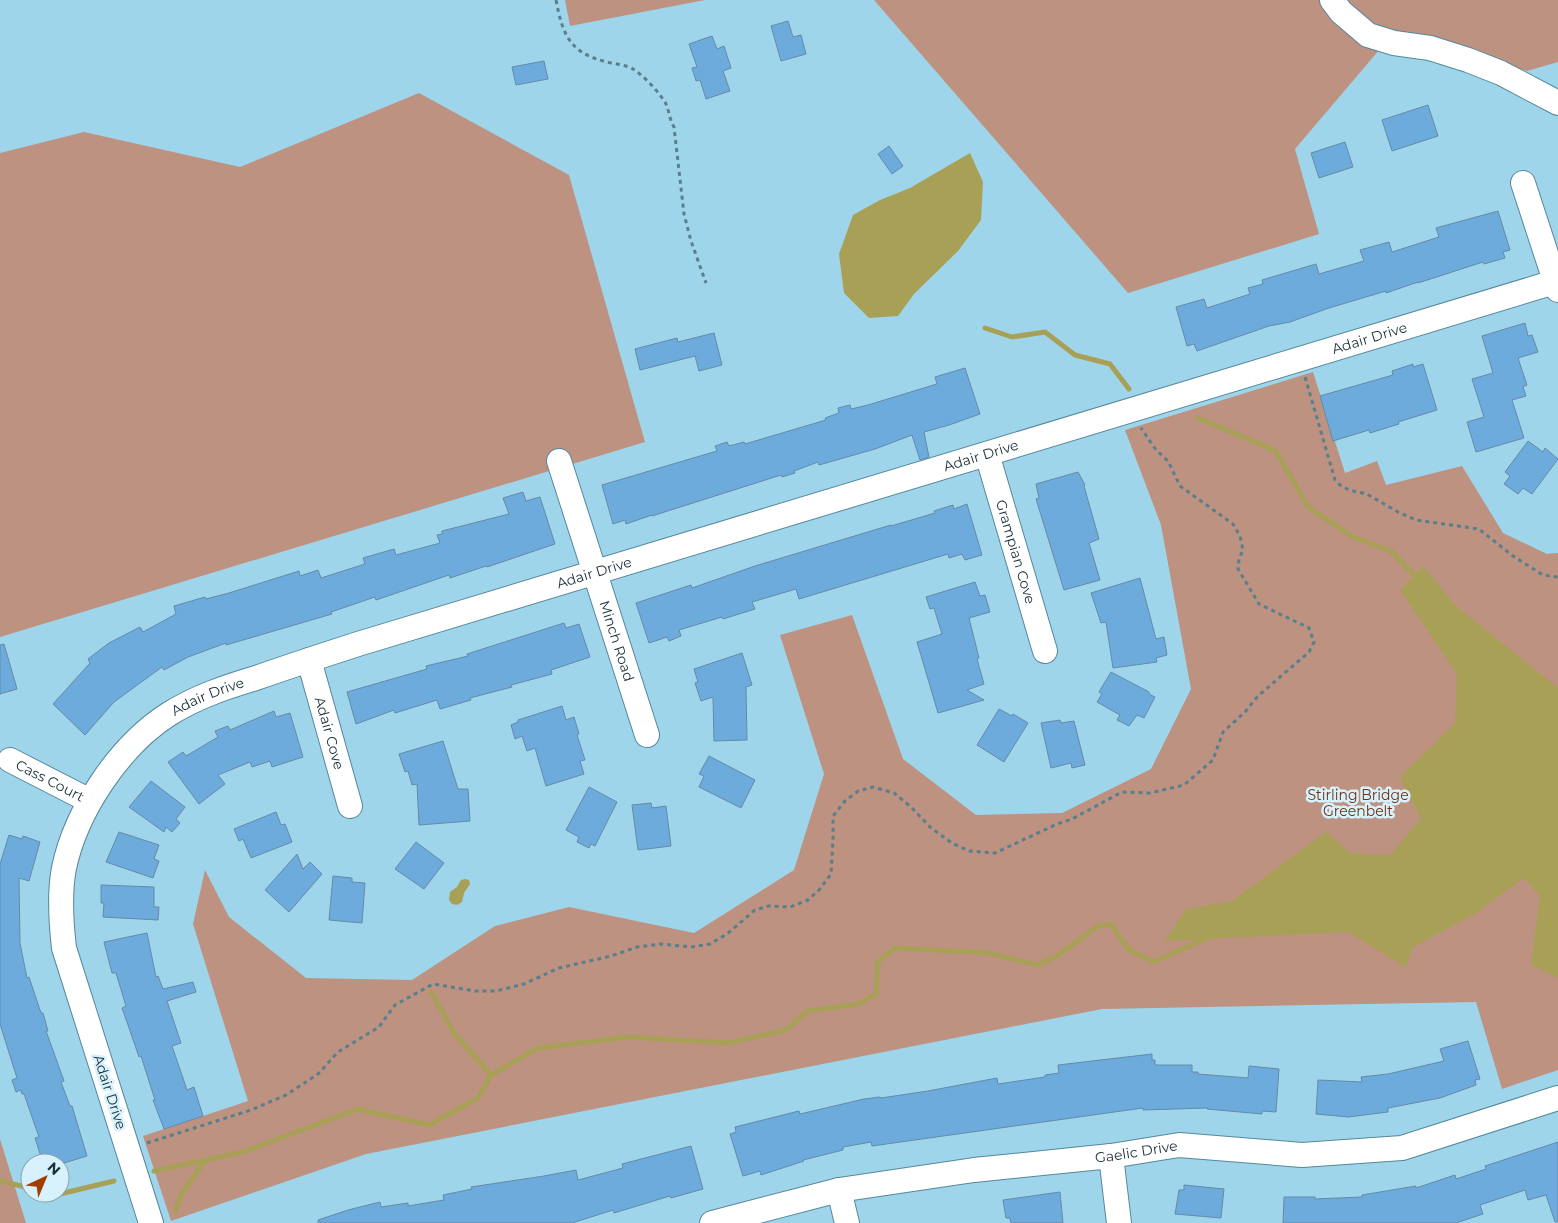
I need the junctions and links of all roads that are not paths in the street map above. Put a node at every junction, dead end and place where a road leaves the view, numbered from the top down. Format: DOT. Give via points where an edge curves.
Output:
graph roads {
  1 [pos="1332,0"];
  2 [pos="1558,103"];
  3 [pos="1523,183"];
  4 [pos="1557,284"];
  5 [pos="987,454"];
  6 [pos="559,461"];
  7 [pos="596,572"];
  8 [pos="1045,651"];
  9 [pos="309,660"];
  10 [pos="647,735"];
  11 [pos="10,760"];
  12 [pos="90,801"];
  13 [pos="350,806"];
  14 [pos="1558,1098"];
  15 [pos="1111,1156"];
  16 [pos="840,1190"];
  17 [pos="151,1223"];
  18 [pos="712,1223"];
  19 [pos="847,1223"];
  20 [pos="1119,1223"];
  1 -- 2 [label="street" via="1368,35 1468,60"];
  3 -- 4 [label="street"];
  4 -- 5 [label="street, Adair Drive"];
  5 -- 7 [label="street, Adair Drive"];
  5 -- 8 [label="street, Grampian Cove"];
  6 -- 7 [label="street, Minch Road"];
  7 -- 9 [label="street, Adair Drive"];
  7 -- 10 [label="street, Minch Road"];
  9 -- 12 [label="street, Adair Drive" via="207,694 168,714 139,738"];
  9 -- 13 [label="street, Adair Cove"];
  11 -- 12 [label="street, Cass Court"];
  12 -- 17 [label="street, Adair Drive" via="64,868 60,914 64,948"];
  14 -- 15 [label="street, Gaelic Drive" via="1402,1148 1302,1155 1178,1145"];
  15 -- 16 [label="street, Gaelic Drive" via="974,1170"];
  15 -- 20 [label="street"];
  16 -- 18 [label="street, Gaelic Drive"];
  16 -- 19 [label="street"];
}
